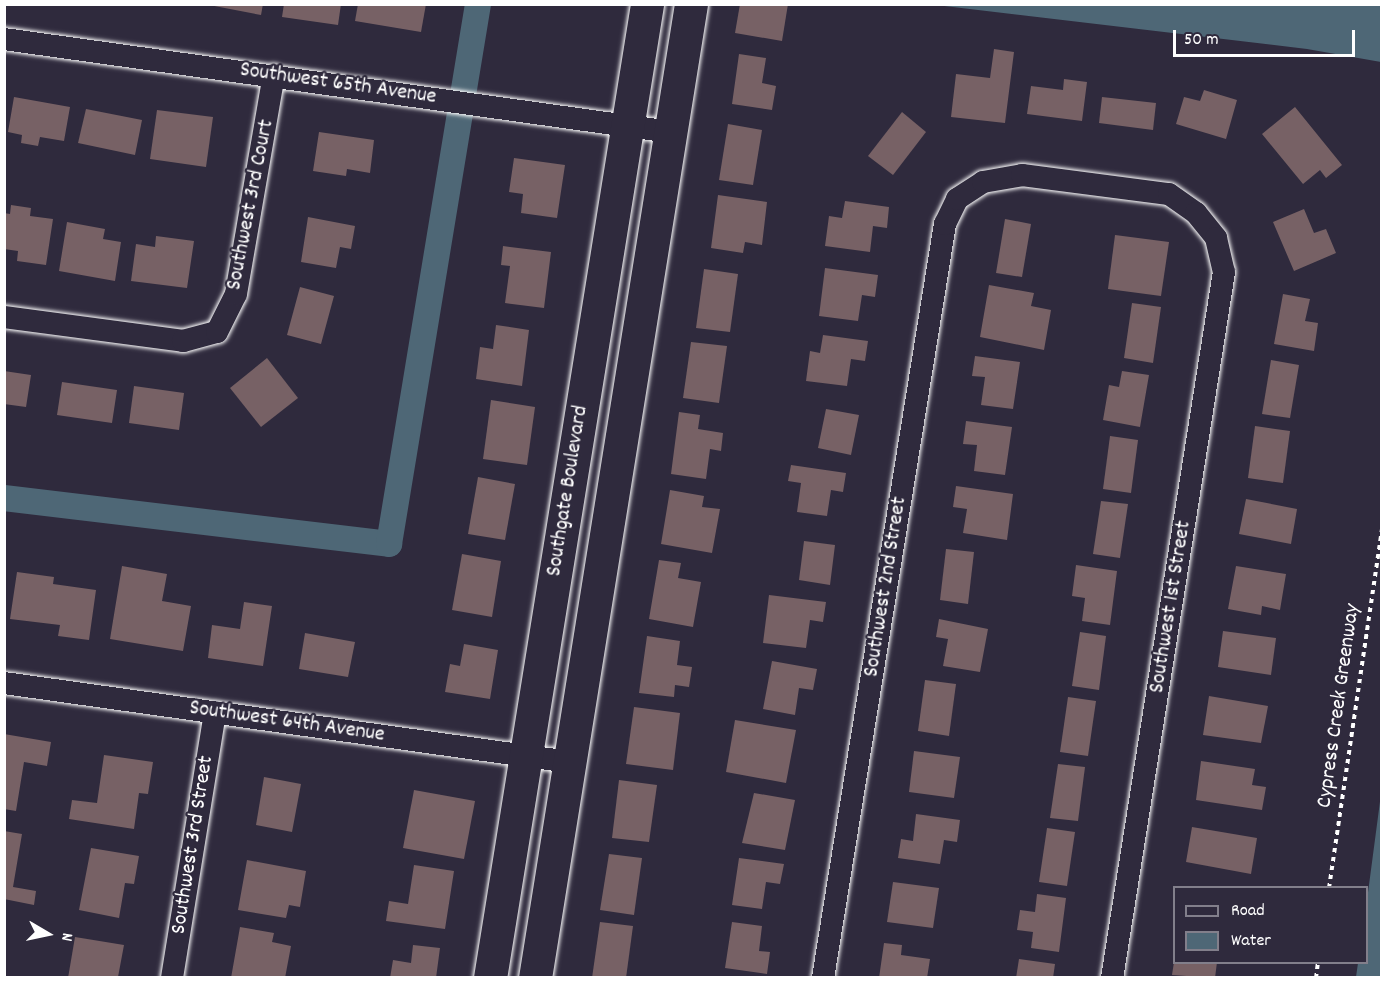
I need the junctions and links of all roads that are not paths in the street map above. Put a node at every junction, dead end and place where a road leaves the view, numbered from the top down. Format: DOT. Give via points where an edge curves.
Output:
graph roads {
  1 [pos="647,4"];
  2 [pos="691,4"];
  3 [pos="4,39"];
  4 [pos="274,75"];
  5 [pos="627,125"];
  6 [pos="671,132"];
  7 [pos="957,199"];
  8 [pos="4,317"];
  9 [pos="4,683"];
  10 [pos="215,712"];
  11 [pos="525,754"];
  12 [pos="570,762"];
  13 [pos="172,978"];
  14 [pos="490,978"];
  15 [pos="535,978"];
  16 [pos="822,978"];
  17 [pos="1112,978"];
  1 -- 5 [label="main road, Southgate Boulevard"];
  2 -- 6 [label="main road, Southgate Boulevard"];
  3 -- 4 [label="street, Southwest 65th Avenue"];
  4 -- 5 [label="street, Southwest 65th Avenue"];
  4 -- 8 [label="street, Southwest 3rd Court" via="236,294 217,332 183,341"];
  5 -- 6 [label="street, Southwest 65th Avenue"];
  5 -- 11 [label="main road, Southgate Boulevard"];
  6 -- 12 [label="main road, Southgate Boulevard"];
  7 -- 16 [label="street, Southwest 2nd Street" via="945,224"];
  7 -- 17 [label="street, Southwest 1st Street" via="983,183 1022,175 1169,194 1196,213 1216,238 1224,272"];
  9 -- 10 [label="street, Southwest 64th Avenue"];
  10 -- 11 [label="street, Southwest 64th Avenue"];
  10 -- 13 [label="street, Southwest 3rd Street"];
  11 -- 12 [label="street, Southwest 64th Avenue"];
  11 -- 14 [label="main road, Southgate Boulevard"];
  12 -- 15 [label="main road, Southgate Boulevard"];
}
